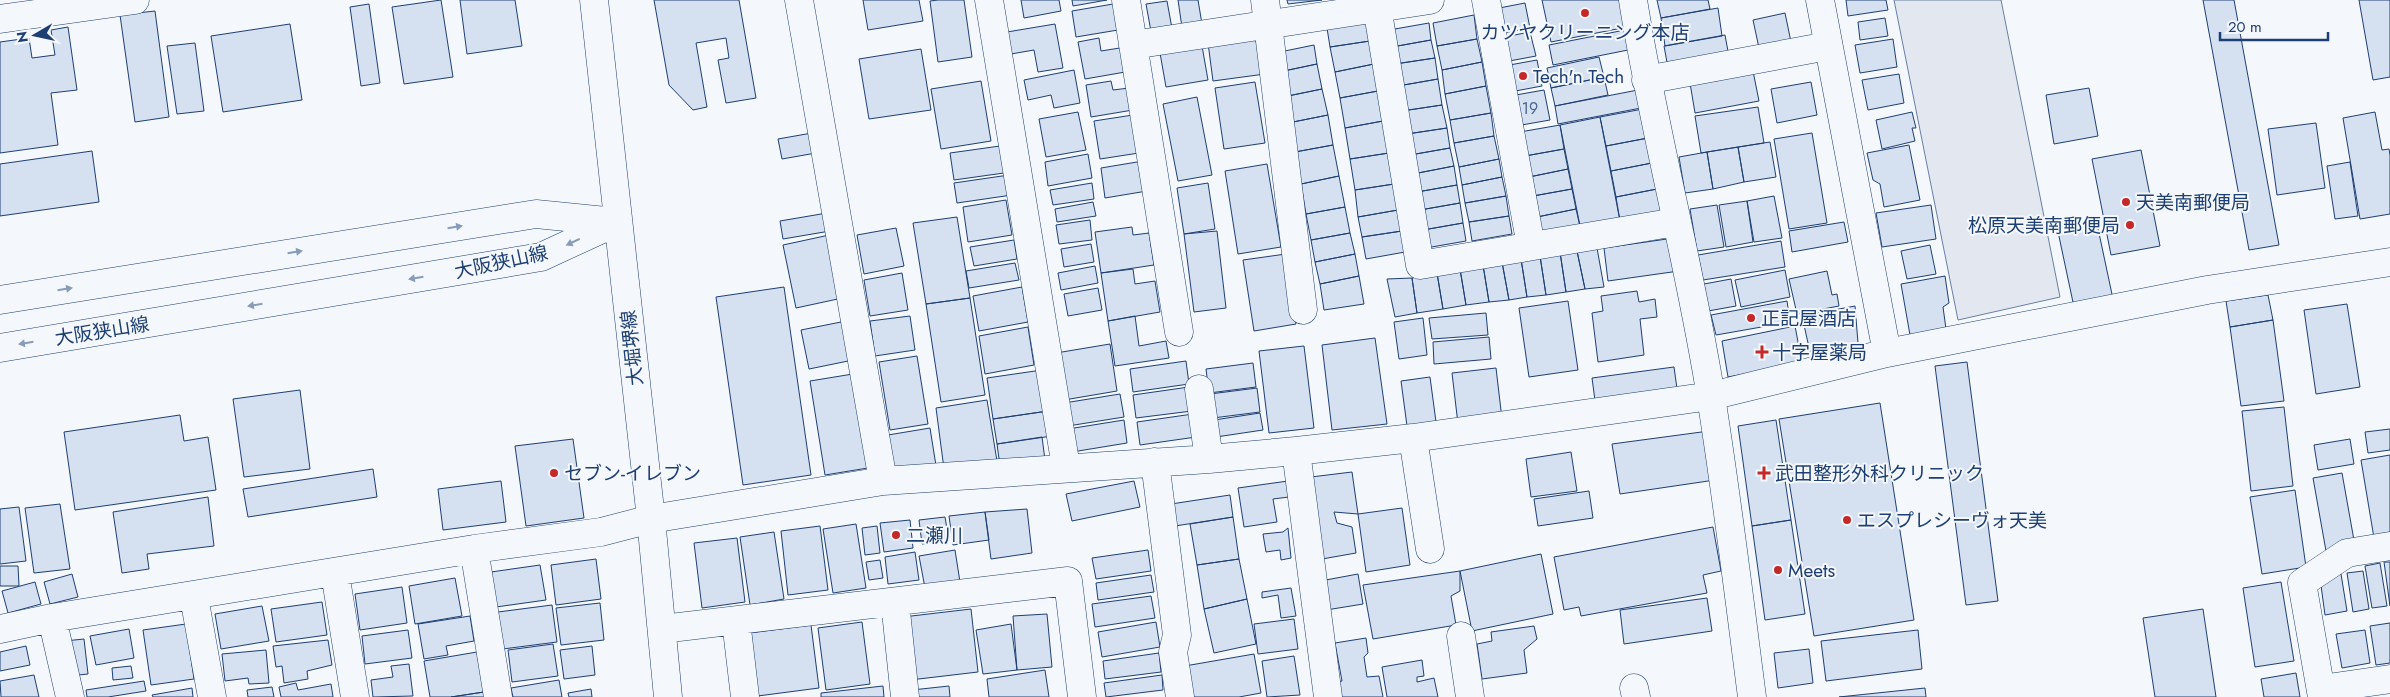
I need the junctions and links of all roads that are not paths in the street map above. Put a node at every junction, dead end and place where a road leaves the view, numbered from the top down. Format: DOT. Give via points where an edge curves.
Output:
graph roads {
  1 [pos="135,0"];
  2 [pos="594,0"];
  3 [pos="799,0"];
  4 [pos="989,0"];
  5 [pos="1126,0"];
  6 [pos="1430,0"];
  7 [pos="1486,0"];
  8 [pos="1633,0"];
  9 [pos="1820,0"];
  10 [pos="1376,7"];
  11 [pos="1266,12"];
  12 [pos="0,19"];
  13 [pos="1133,45"];
  14 [pos="1828,46"];
  15 [pos="1646,80"];
  16 [pos="617,222"];
  17 [pos="1676,222"];
  18 [pos="1531,246"];
  19 [pos="2390,262"];
  20 [pos="0,300"];
  21 [pos="1303,310"];
  22 [pos="1179,332"];
  23 [pos="0,348"];
  24 [pos="1887,353"];
  25 [pos="1199,389"];
  26 [pos="1711,396"];
  27 [pos="1413,438"];
  28 [pos="1296,451"];
  29 [pos="1209,459"];
  30 [pos="1155,462"];
  31 [pos="1066,468"];
  32 [pos="883,481"];
  33 [pos="651,519"];
  34 [pos="2390,546"];
  35 [pos="474,549"];
  36 [pos="1430,549"];
  37 [pos="335,573"];
  38 [pos="194,596"];
  39 [pos="895,602"];
  40 [pos="52,618"];
  41 [pos="736,621"];
  42 [pos="0,629"];
  43 [pos="662,629"];
  44 [pos="1461,636"];
  45 [pos="2390,679"];
  46 [pos="2322,693"];
  47 [pos="70,697"];
  48 [pos="212,697"];
  49 [pos="356,697"];
  50 [pos="498,697"];
  51 [pos="668,697"];
  52 [pos="745,697"];
  53 [pos="905,697"];
  54 [pos="1082,697"];
  55 [pos="1180,697"];
  56 [pos="1328,697"];
  57 [pos="1470,697"];
  58 [pos="1752,697"];
  1 -- 12 [label="street"];
  2 -- 16 [label="street, 大堀堺線"];
  3 -- 32 [label="street"];
  4 -- 31 [label="street"];
  5 -- 13 [label="street"];
  6 -- 10 [label="street"];
  7 -- 18 [label="street"];
  8 -- 15 [label="street"];
  9 -- 14 [label="street"];
  10 -- 11 [label="street"];
  10 -- 18 [label="street" via="1420,265"];
  11 -- 13 [label="street"];
  11 -- 21 [label="street"];
  13 -- 22 [label="street"];
  14 -- 15 [label="street"];
  14 -- 24 [label="street"];
  15 -- 17 [label="street"];
  20 -- 16 [label="street, 大阪狭山線, one-way" via="536,214"];
  16 -- 23 [label="street, 大阪狭山線, one-way" via="541,257"];
  16 -- 33 [label="street, 大堀堺線"];
  17 -- 18 [label="street"];
  17 -- 26 [label="street"];
  19 -- 24 [label="street" via="2207,290"];
  24 -- 26 [label="street"];
  25 -- 29 [label="street"];
  26 -- 27 [label="street"];
  26 -- 58 [label="street"];
  27 -- 28 [label="street"];
  27 -- 36 [label="street"];
  28 -- 29 [label="street"];
  28 -- 56 [label="street"];
  29 -- 30 [label="street"];
  30 -- 31 [label="street"];
  30 -- 55 [label="street" via="1177,634 1173,652"];
  31 -- 32 [label="street"];
  32 -- 33 [label="street"];
  33 -- 35 [label="street" via="601,532"];
  33 -- 43 [label="street, 大堀堺線"];
  34 -- 46 [label="street" via="2347,553 2302,582"];
  35 -- 37 [label="street"];
  35 -- 50 [label="street"];
  37 -- 38 [label="street"];
  37 -- 49 [label="street"];
  38 -- 40 [label="street"];
  38 -- 48 [label="street"];
  39 -- 41 [label="street"];
  39 -- 53 [label="street"];
  39 -- 54 [label="street" via="1068,581"];
  40 -- 42 [label="street"];
  40 -- 47 [label="street"];
  41 -- 43 [label="street"];
  41 -- 52 [label="street"];
  43 -- 51 [label="street, 大堀堺線"];
  44 -- 57 [label="street"];
  45 -- 46 [label="street"];
}
